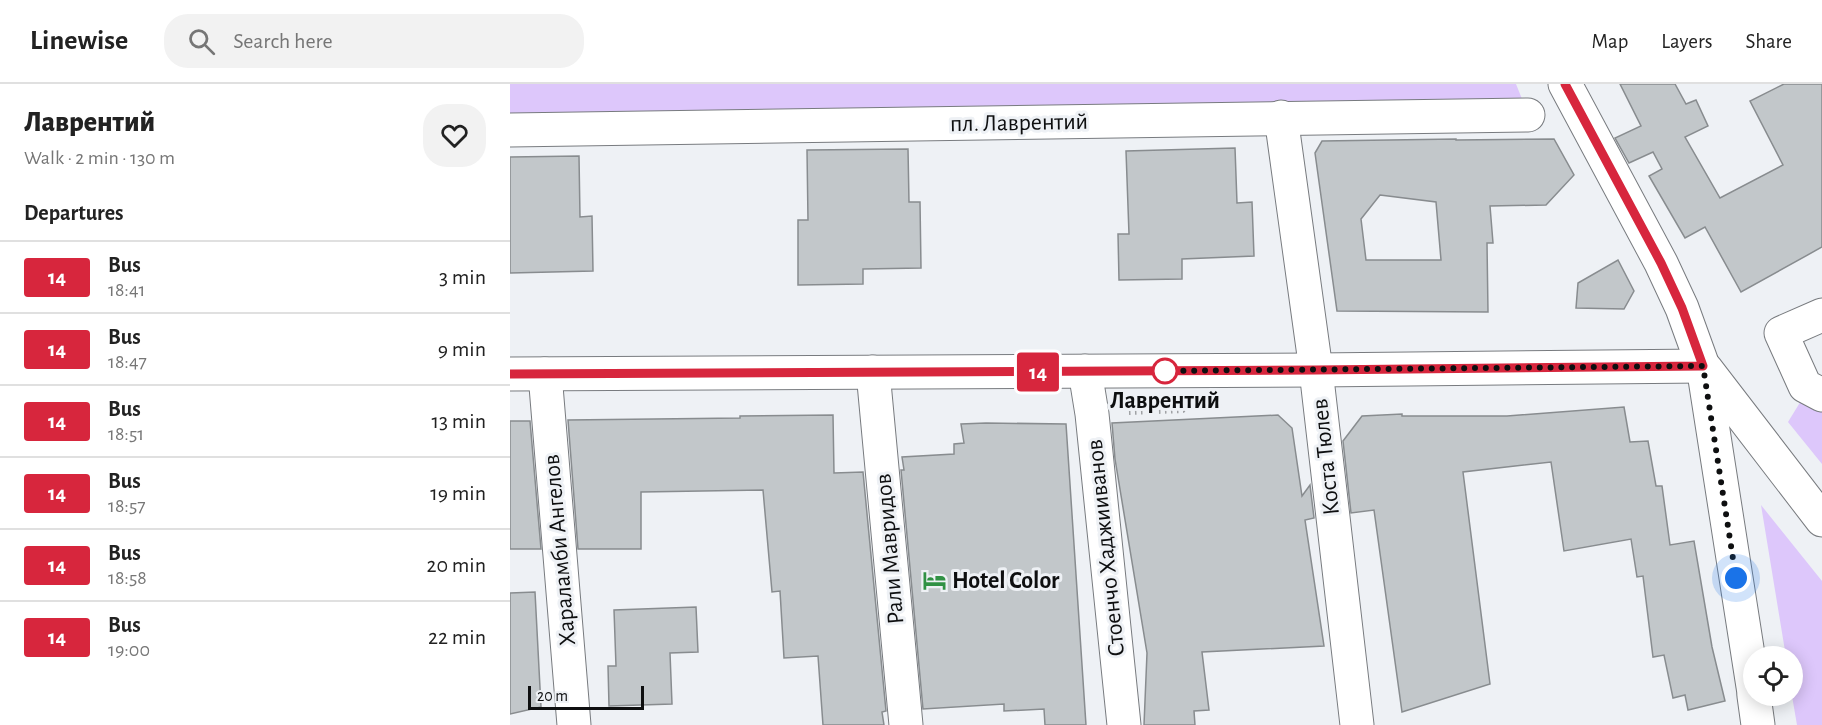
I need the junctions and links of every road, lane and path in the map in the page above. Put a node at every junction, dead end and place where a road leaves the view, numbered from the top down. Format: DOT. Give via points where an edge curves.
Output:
graph roads {
  1 [pos="1564,84"];
  2 [pos="1528,115"];
  3 [pos="1281,117"];
  4 [pos="510,130"];
  5 [pos="1822,315"];
  6 [pos="1703,366"];
  7 [pos="1316,370"];
  8 [pos="1085,371"];
  9 [pos="873,372"];
  10 [pos="510,374"];
  11 [pos="545,374"];
  12 [pos="1822,395"];
  13 [pos="1822,520"];
  14 [pos="1747,646"];
  15 [pos="1756,706"];
  16 [pos="574,725"];
  17 [pos="906,725"];
  18 [pos="1124,725"];
  19 [pos="1357,725"];
  20 [pos="1758,725"];
  1 -- 6 [label="street" via="1661,263"];
  2 -- 3 [label="street, пл. Лаврентий"];
  3 -- 4 [label="street, пл. Лаврентий"];
  3 -- 7 [label="street, Коста Тюлев"];
  5 -- 12 [label="street" via="1781,333 1805,386"];
  6 -- 7 [label="street"];
  6 -- 13 [label="street"];
  6 -- 14 [label="street"];
  7 -- 8 [label="street"];
  7 -- 19 [label="street, Коста Тюлев"];
  8 -- 9 [label="street"];
  8 -- 18 [label="street, Стоенчо Хаджииванов"];
  9 -- 11 [label="street"];
  9 -- 17 [label="street, Рали Мавридов"];
  10 -- 11 [label="street"];
  11 -- 16 [label="street, Хараламби Ангелов"];
  15 -- 20 [label="street"];
}
